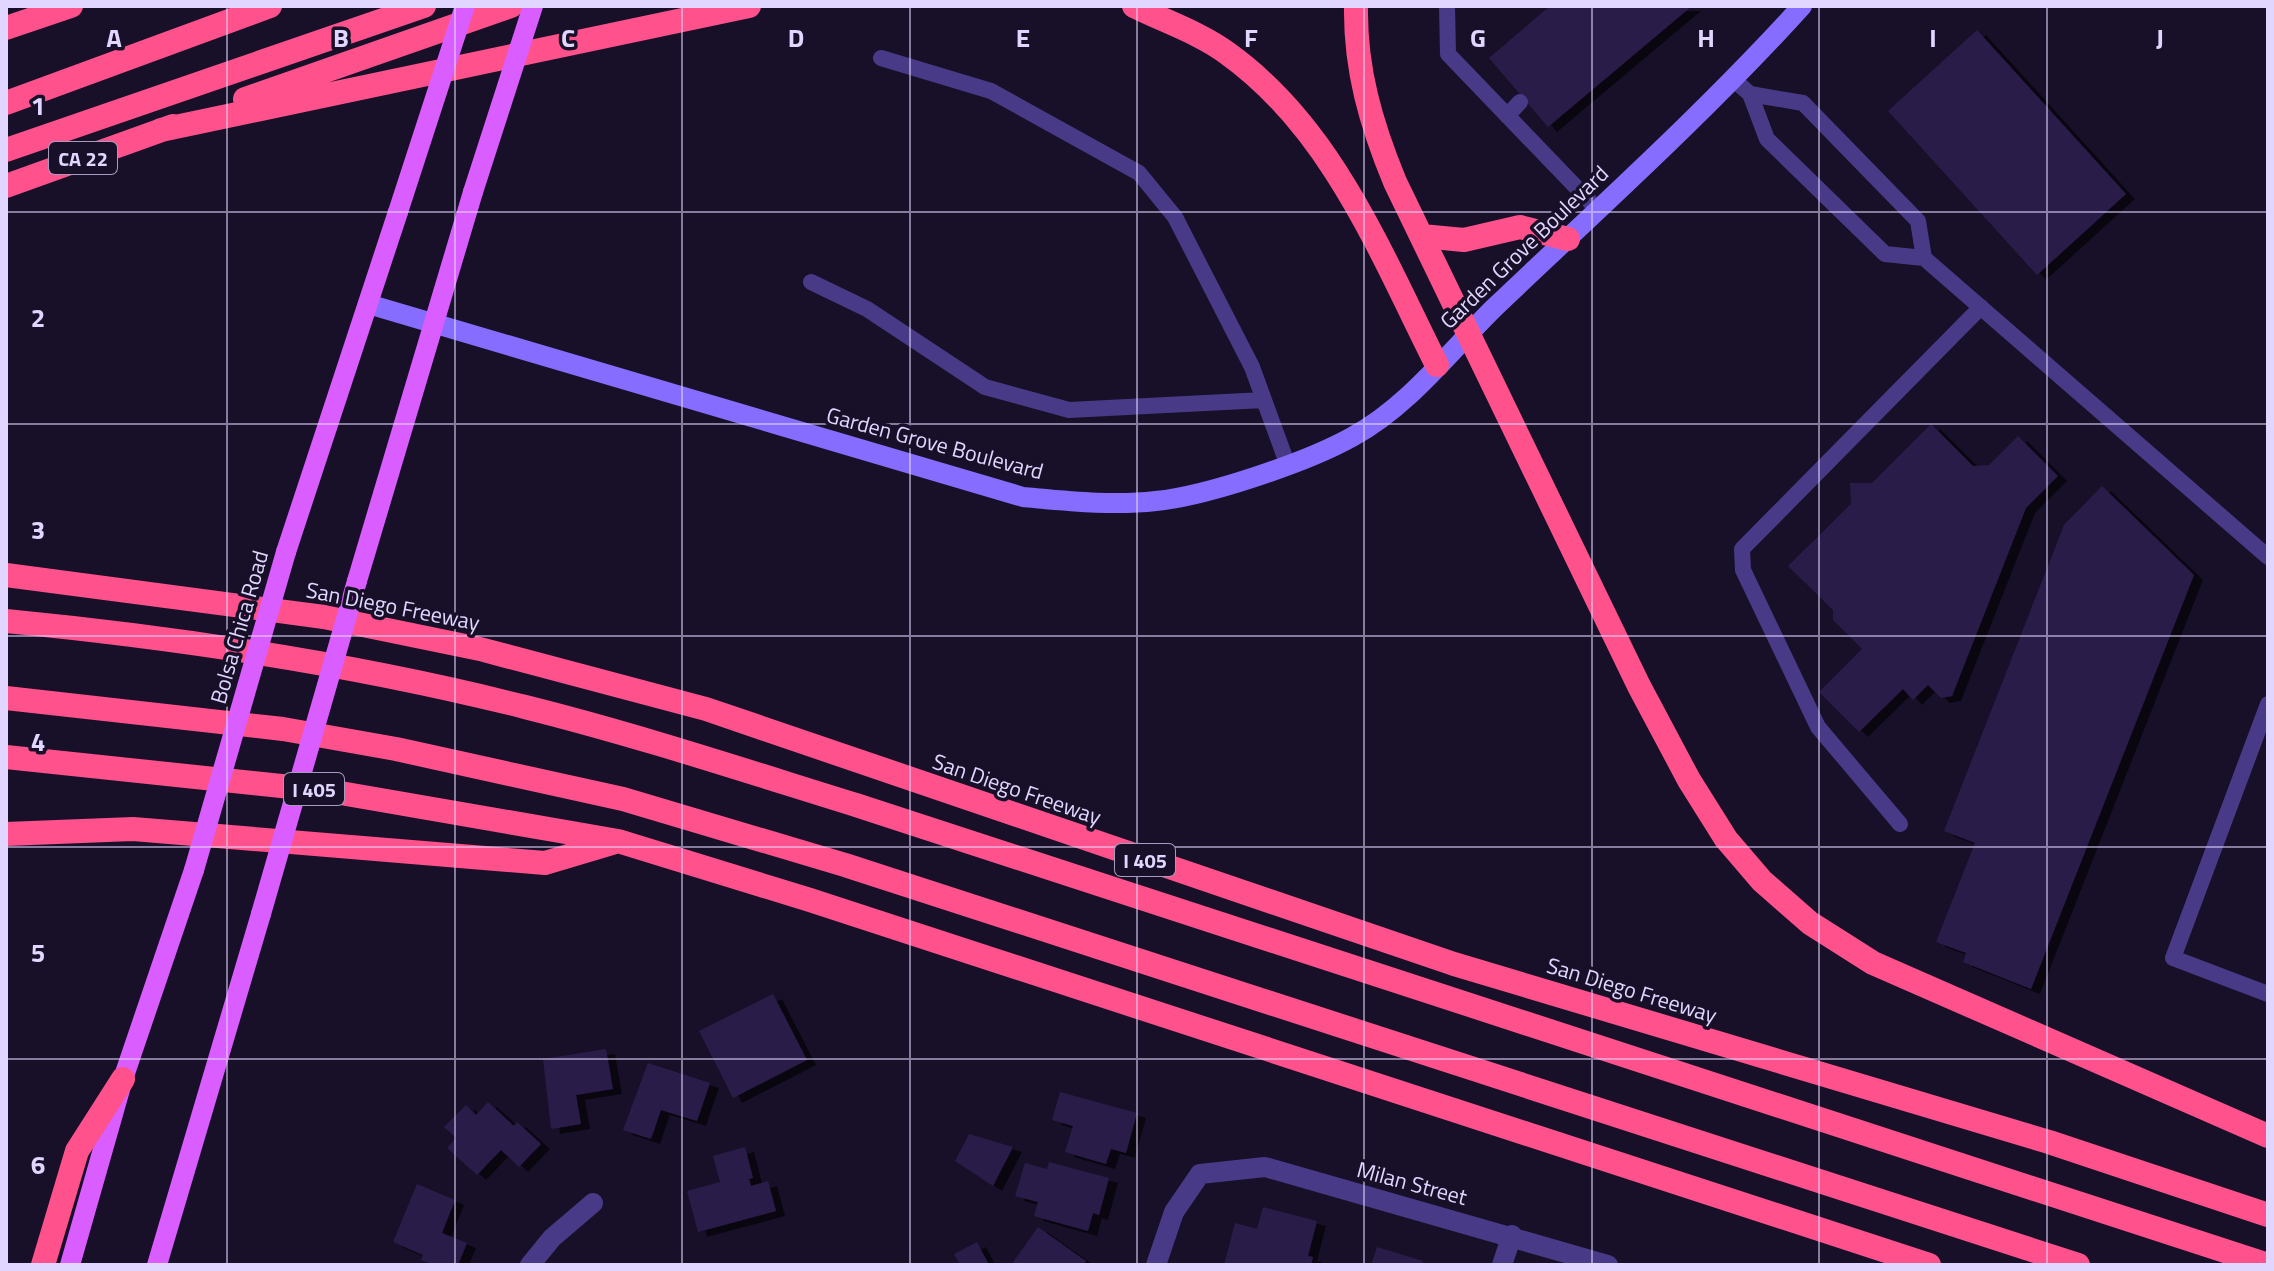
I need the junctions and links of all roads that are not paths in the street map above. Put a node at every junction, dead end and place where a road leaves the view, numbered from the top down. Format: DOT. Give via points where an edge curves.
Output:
graph roads {
  1 [pos="71,6"];
  2 [pos="270,6"];
  3 [pos="424,6"];
  4 [pos="465,6"];
  5 [pos="511,6"];
  6 [pos="533,6"];
  7 [pos="749,6"];
  8 [pos="1134,6"];
  9 [pos="1356,6"];
  10 [pos="1447,6"];
  11 [pos="1802,6"];
  12 [pos="6,28"];
  13 [pos="881,58"];
  14 [pos="1733,79"];
  15 [pos="1750,94"];
  16 [pos="1520,102"];
  17 [pos="6,103"];
  18 [pos="1507,116"];
  19 [pos="161,130"];
  20 [pos="6,150"];
  21 [pos="6,186"];
  22 [pos="1598,210"];
  23 [pos="1422,236"];
  24 [pos="1568,239"];
  25 [pos="1924,258"];
  26 [pos="811,282"];
  27 [pos="368,304"];
  28 [pos="1981,307"];
  29 [pos="433,322"];
  30 [pos="1467,334"];
  31 [pos="1437,365"];
  32 [pos="1264,400"];
  33 [pos="1287,463"];
  34 [pos="2268,557"];
  35 [pos="6,575"];
  36 [pos="6,621"];
  37 [pos="6,698"];
  38 [pos="2268,704"];
  39 [pos="6,757"];
  40 [pos="1900,824"];
  41 [pos="6,834"];
  42 [pos="618,841"];
  43 [pos="2268,994"];
  44 [pos="123,1079"];
  45 [pos="2268,1136"];
  46 [pos="593,1203"];
  47 [pos="2268,1215"];
  48 [pos="1512,1235"];
  49 [pos="43,1265"];
  50 [pos="70,1265"];
  51 [pos="157,1265"];
  52 [pos="530,1265"];
  53 [pos="1156,1265"];
  54 [pos="1502,1265"];
  55 [pos="1608,1265"];
  56 [pos="1929,1265"];
  57 [pos="2078,1265"];
  58 [pos="2268,1265"];
  1 -- 12 [label="highway"];
  2 -- 17 [label="highway"];
  3 -- 20 [label="highway"];
  4 -- 27 [label="main road, Bolsa Chica Road, bridge"];
  5 -- 19 [label="highway"];
  6 -- 29 [label="main road, bridge"];
  7 -- 19 [label="highway"];
  8 -- 31 [label="highway" via="1227,53 1325,152"];
  9 -- 23 [label="highway" via="1361,84 1374,133"];
  10 -- 18 [label="lane" via="1448,54"];
  11 -- 14 [label="main road, Garden Grove Boulevard"];
  13 -- 32 [label="lane" via="991,91 1139,173 1175,217"];
  14 -- 15 [label="lane"];
  14 -- 22 [label="main road, Garden Grove Boulevard"];
  15 -- 25 [label="lane" via="1767,139 1885,254"];
  15 -- 25 [label="lane" via="1803,103 1918,221"];
  16 -- 18 [label="lane"];
  18 -- 22 [label="lane"];
  19 -- 21 [label="highway, CA 22"];
  22 -- 24 [label="main road, Garden Grove Boulevard"];
  23 -- 24 [label="highway" via="1464,240 1520,227"];
  23 -- 30 [label="highway"];
  24 -- 30 [label="main road, Garden Grove Boulevard"];
  25 -- 28 [label="lane"];
  26 -- 32 [label="lane" via="867,309 985,387 1069,410"];
  27 -- 29 [label="main road, Garden Grove Boulevard"];
  27 -- 44 [label="main road, Bolsa Chica Road, bridge" via="286,552 194,870"];
  28 -- 34 [label="lane"];
  28 -- 40 [label="lane" via="1742,549 1743,570 1818,727"];
  29 -- 33 [label="main road, Garden Grove Boulevard" via="1023,497 1158,501 1217,488"];
  29 -- 51 [label="main road, bridge"];
  30 -- 31 [label="main road, Garden Grove Boulevard"];
  30 -- 45 [label="highway" via="1689,780 1726,839 1762,881 1810,923 1873,963"];
  31 -- 33 [label="main road, Garden Grove Boulevard" via="1412,392 1353,437"];
  32 -- 33 [label="lane"];
  35 -- 47 [label="highway, San Diego Freeway / I 405" via="324,617 480,649 675,701 1454,964 2049,1142"];
  36 -- 58 [label="highway" via="295,658 617,732"];
  37 -- 57 [label="highway" via="283,729 623,799 860,869"];
  38 -- 43 [label="lane" via="2173,958"];
  39 -- 42 [label="highway, I 405" via="329,791"];
  41 -- 42 [label="highway" via="133,829 545,863"];
  42 -- 56 [label="highway, I 405"];
  44 -- 49 [label="highway" via="77,1151"];
  44 -- 50 [label="main road, Bolsa Chica Road"];
  46 -- 52 [label="street"];
  48 -- 53 [label="street, Milan Street" via="1265,1167 1200,1174 1174,1212"];
  48 -- 54 [label="street"];
  48 -- 55 [label="street, Milan Street"];
}
